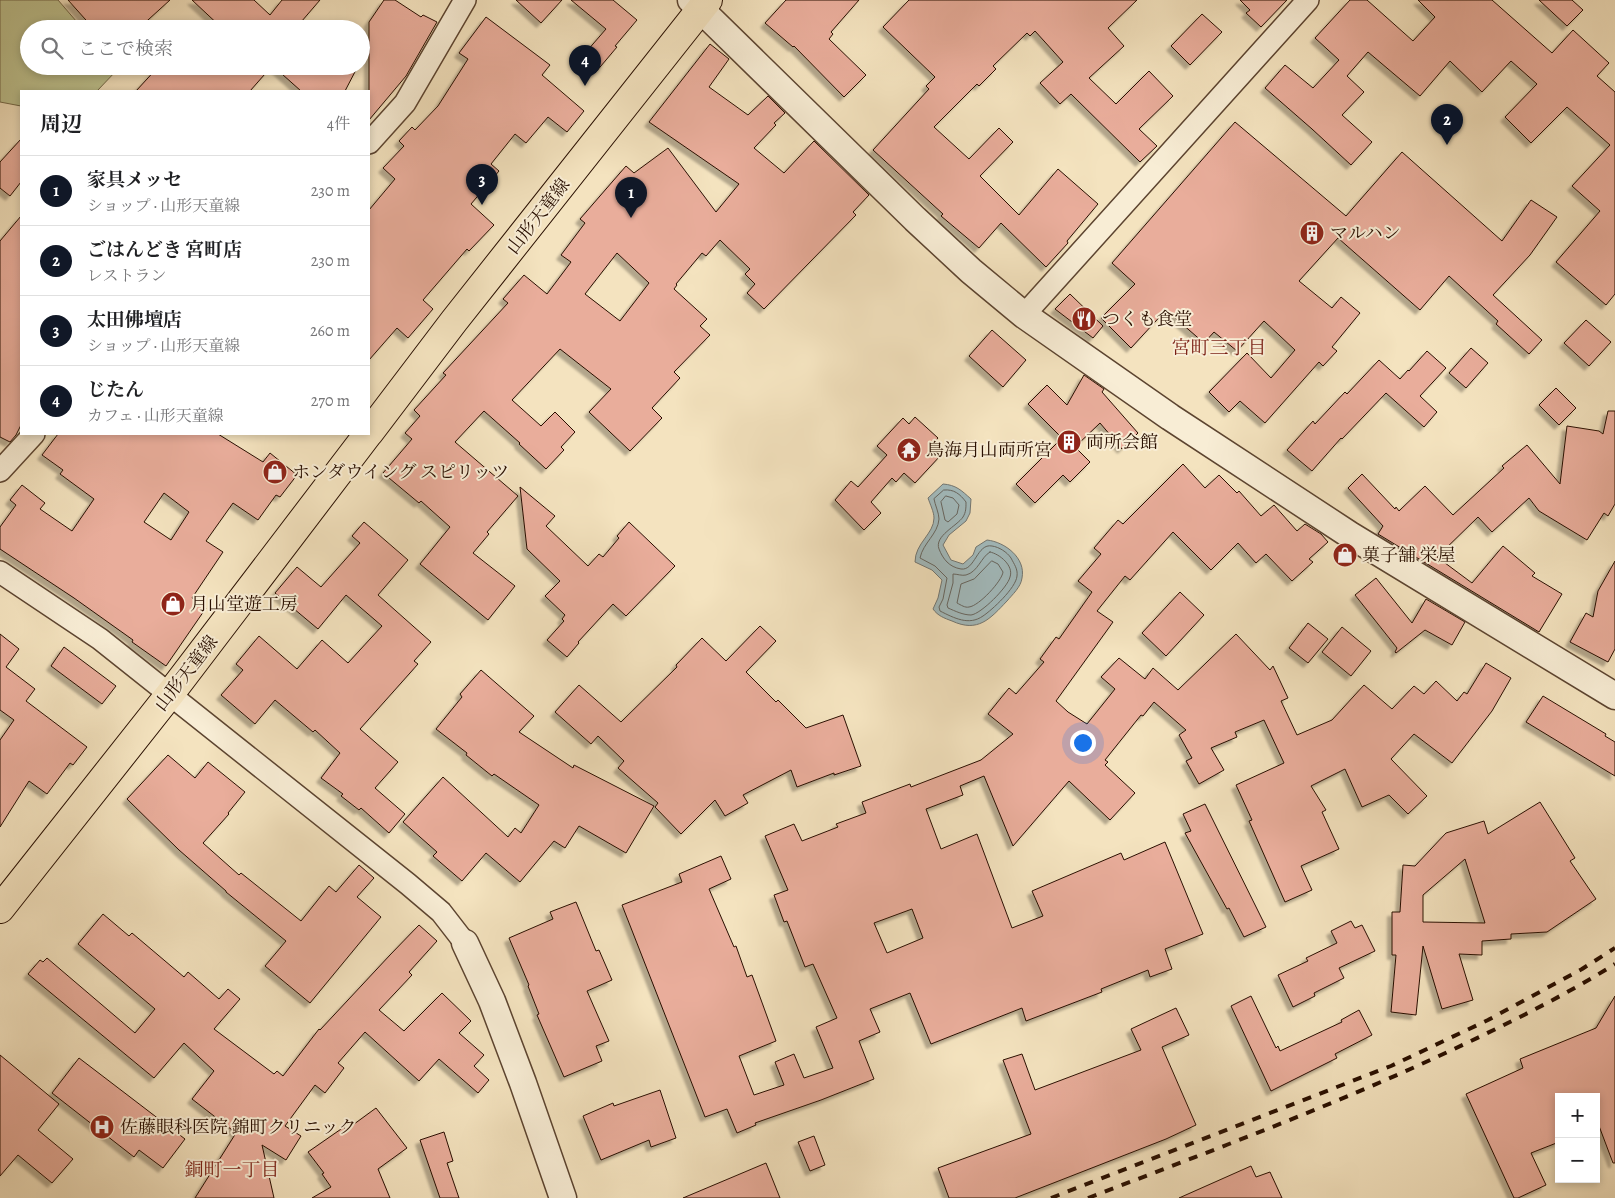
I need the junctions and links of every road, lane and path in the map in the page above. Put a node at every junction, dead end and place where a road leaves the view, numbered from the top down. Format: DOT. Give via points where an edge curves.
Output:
graph roads {
  1 [pos="465,0"];
  2 [pos="1308,0"];
  3 [pos="700,3"];
  4 [pos="370,142"];
  5 [pos="1024,315"];
  6 [pos="370,430"];
  7 [pos="33,435"];
  8 [pos="366,435"];
  9 [pos="0,471"];
  10 [pos="0,572"];
  11 [pos="170,694"];
  12 [pos="1615,696"];
  13 [pos="0,909"];
  14 [pos="465,944"];
  15 [pos="563,1198"];
  1 -- 4 [label="street" via="405,103"];
  2 -- 5 [label="street"];
  3 -- 5 [label="street" via="915,219"];
  3 -- 6 [label="main road, 山形天童線"];
  5 -- 12 [label="street" via="1170,417 1350,534"];
  7 -- 9 [label="street"];
  8 -- 11 [label="main road, 山形天童線"];
  10 -- 11 [label="street" via="100,639"];
  11 -- 13 [label="main road, 山形天童線"];
  11 -- 14 [label="street" via="408,884 441,912"];
  14 -- 15 [label="street" via="496,1010"];
}
